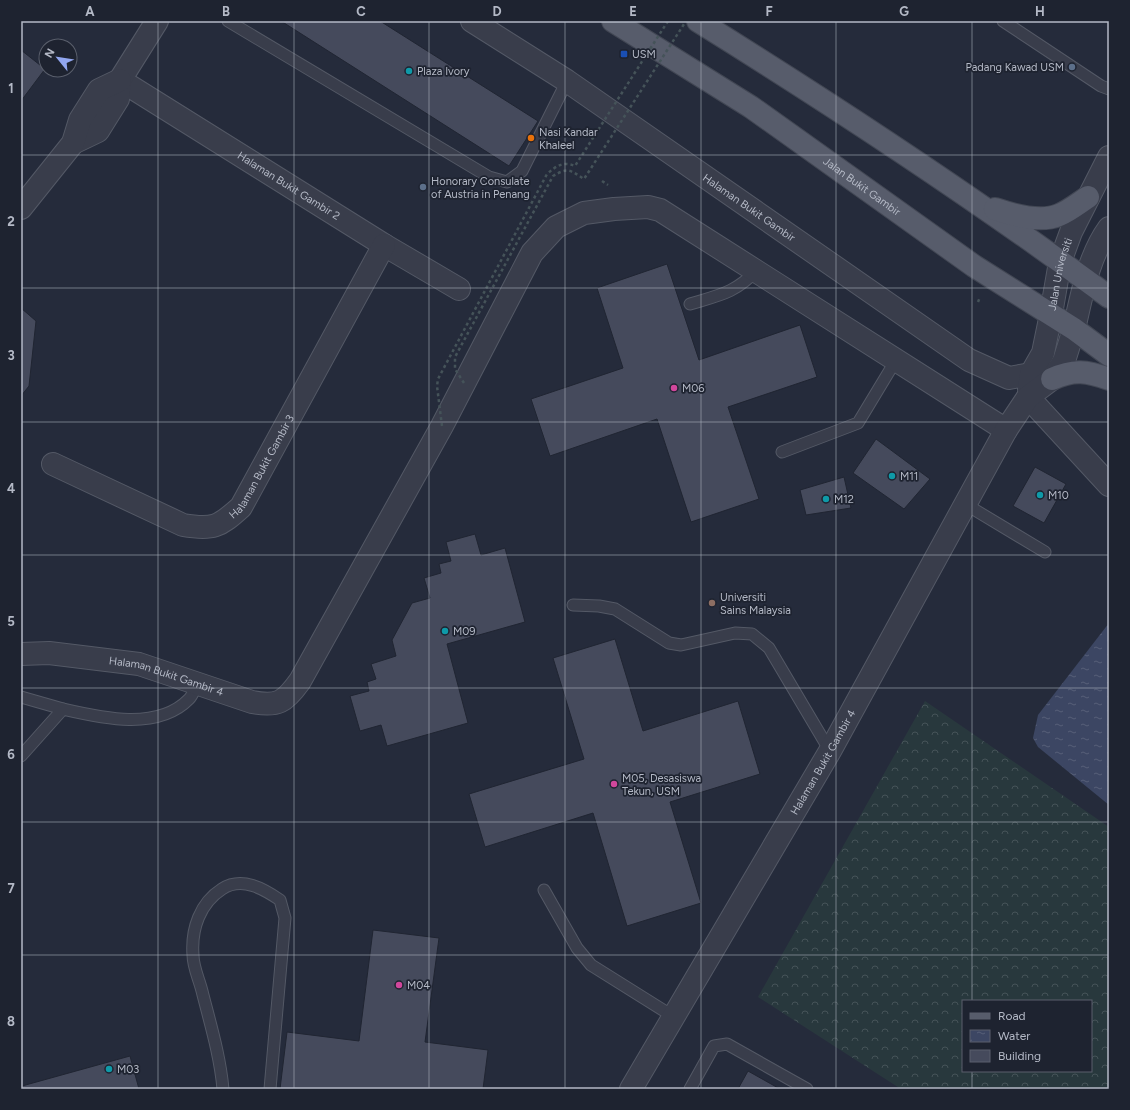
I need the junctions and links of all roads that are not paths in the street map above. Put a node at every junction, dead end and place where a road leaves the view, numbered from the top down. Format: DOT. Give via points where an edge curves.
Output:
graph roads {
  1 [pos="157,21"];
  2 [pos="228,21"];
  3 [pos="472,21"];
  4 [pos="613,21"];
  5 [pos="698,21"];
  6 [pos="1003,21"];
  7 [pos="120,80"];
  8 [pos="568,81"];
  9 [pos="1109,89"];
  10 [pos="1109,157"];
  11 [pos="1088,197"];
  12 [pos="979,203"];
  13 [pos="21,208"];
  14 [pos="1109,228"];
  15 [pos="384,245"];
  16 [pos="1060,262"];
  17 [pos="757,270"];
  18 [pos="1086,280"];
  19 [pos="459,289"];
  20 [pos="1109,297"];
  21 [pos="690,304"];
  22 [pos="1051,314"];
  23 [pos="1074,329"];
  24 [pos="1109,355"];
  25 [pos="896,360"];
  26 [pos="1031,374"];
  27 [pos="1052,379"];
  28 [pos="1109,379"];
  29 [pos="1028,397"];
  30 [pos="1006,430"];
  31 [pos="782,452"];
  32 [pos="53,464"];
  33 [pos="1109,485"];
  34 [pos="965,504"];
  35 [pos="1045,552"];
  36 [pos="573,605"];
  37 [pos="21,654"];
  38 [pos="198,683"];
  39 [pos="21,697"];
  40 [pos="63,709"];
  41 [pos="830,751"];
  42 [pos="21,756"];
  43 [pos="544,890"];
  44 [pos="674,1017"];
  45 [pos="222,1089"];
  46 [pos="270,1089"];
  47 [pos="631,1089"];
  48 [pos="690,1089"];
  49 [pos="807,1089"];
  1 -- 7 [label="street"];
  2 -- 8 [label="lane" via="489,177 507,182 522,171"];
  3 -- 8 [label="street, Halaman Bukit Gambir"];
  4 -- 22 [label="main road, Jalan Bukit Gambir" via="751,107 974,266"];
  5 -- 12 [label="main road" via="811,91"];
  6 -- 9 [label="lane"];
  7 -- 13 [label="street" via="99,90 80,120 73,143"];
  7 -- 15 [label="street, Halaman Bukit Gambir 2"];
  8 -- 26 [label="street, Halaman Bukit Gambir" via="969,360 1009,378"];
  10 -- 11 [label="street, Jalan Universiti"];
  11 -- 12 [label="main road" via="1059,215 1048,218 1008,213"];
  11 -- 16 [label="street, Jalan Universiti"];
  12 -- 16 [label="main road"];
  14 -- 18 [label="street, Jalan Universiti" via="1093,258"];
  15 -- 19 [label="street, Halaman Bukit Gambir 2"];
  15 -- 32 [label="street, Halaman Bukit Gambir 3" via="241,507 223,523 204,529 183,525"];
  16 -- 18 [label="main road"];
  16 -- 22 [label="street, Jalan Universiti"];
  17 -- 21 [label="lane" via="744,283 727,294"];
  17 -- 25 [label="street, Halaman Bukit Gambir 4"];
  17 -- 38 [label="street, Halaman Bukit Gambir 4" via="660,210 648,207 584,213 556,227 532,253 442,426 300,681 287,699 270,705 252,702"];
  18 -- 20 [label="main road"];
  18 -- 23 [label="street, Jalan Universiti"];
  22 -- 23 [label="main road, Jalan Bukit Gambir"];
  22 -- 26 [label="street, Jalan Universiti" via="1043,353"];
  23 -- 24 [label="main road, Jalan Bukit Gambir"];
  23 -- 27 [label="street, Jalan Universiti" via="1064,361"];
  25 -- 30 [label="street, Halaman Bukit Gambir 4"];
  25 -- 31 [label="lane" via="858,423"];
  26 -- 29 [label="street, Jalan Universiti"];
  27 -- 28 [label="main road" via="1067,372 1081,371"];
  27 -- 29 [label="street, Jalan Universiti"];
  29 -- 30 [label="street, Jalan Universiti"];
  29 -- 33 [label="street"];
  30 -- 34 [label="street, Halaman Bukit Gambir 4"];
  34 -- 35 [label="lane"];
  34 -- 41 [label="street, Halaman Bukit Gambir 4"];
  36 -- 41 [label="lane" via="615,609 669,643 681,645 735,633 752,634 769,648"];
  37 -- 38 [label="street, Halaman Bukit Gambir 4" via="49,653 139,664"];
  38 -- 40 [label="lane" via="190,698 162,716 129,719"];
  39 -- 40 [label="lane"];
  40 -- 42 [label="lane"];
  41 -- 44 [label="street, Halaman Bukit Gambir 4"];
  43 -- 44 [label="lane" via="577,948 591,966"];
  44 -- 47 [label="street, Halaman Bukit Gambir 4"];
  45 -- 46 [label="lane" via="221,1065 193,955 195,929 202,908 212,895 226,886 247,883 263,888 280,900 285,918"];
  48 -- 49 [label="lane" via="714,1046 727,1044"];
}
